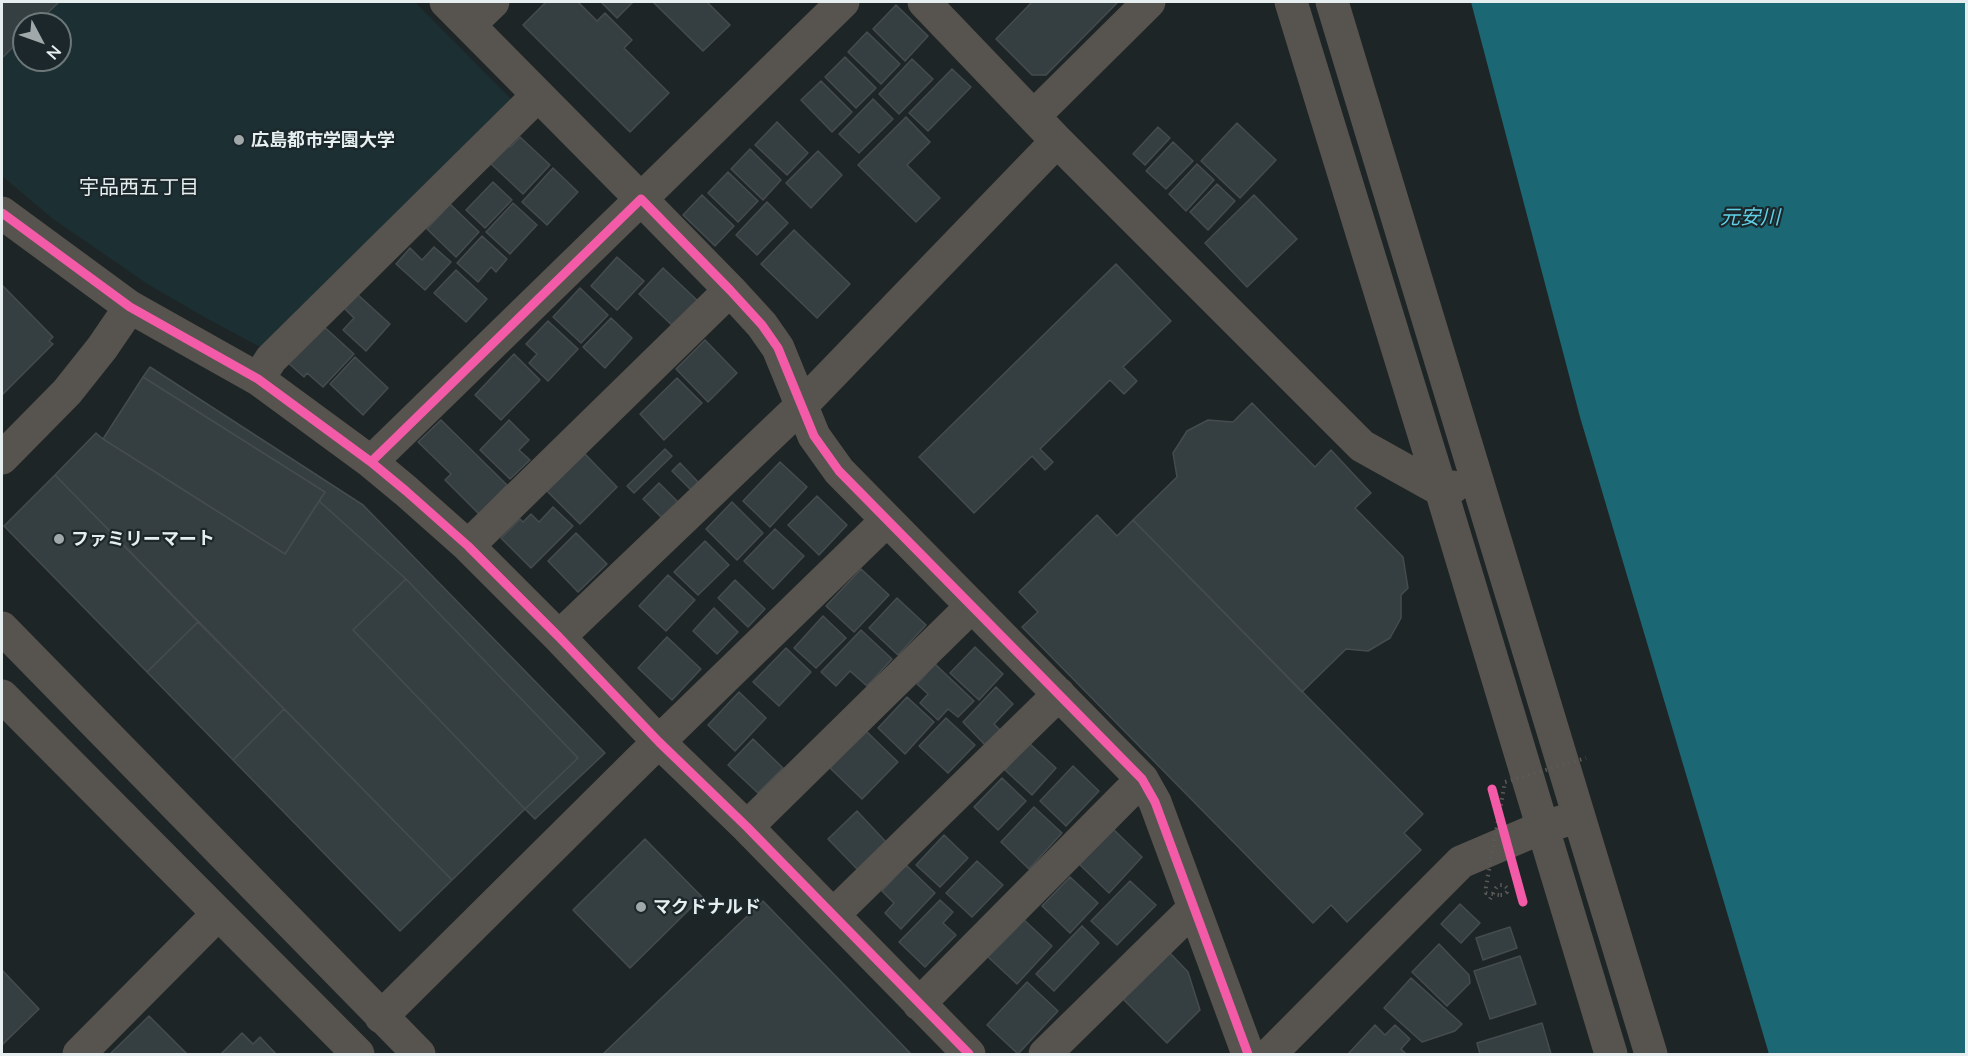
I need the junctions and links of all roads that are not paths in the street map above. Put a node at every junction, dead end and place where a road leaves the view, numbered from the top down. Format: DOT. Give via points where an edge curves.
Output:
graph roads {
  1 [pos="446,2"];
  2 [pos="493,2"];
  3 [pos="843,2"];
  4 [pos="924,2"];
  5 [pos="1149,2"];
  6 [pos="1291,2"];
  7 [pos="1332,2"];
  8 [pos="469,26"];
  9 [pos="537,96"];
  10 [pos="1034,116"];
  11 [pos="1057,141"];
  12 [pos="641,199"];
  13 [pos="2,213"];
  14 [pos="730,290"];
  15 [pos="130,307"];
  16 [pos="258,379"];
  17 [pos="802,405"];
  18 [pos="2,459"];
  19 [pos="371,462"];
  20 [pos="1478,479"];
  21 [pos="1441,490"];
  22 [pos="887,520"];
  23 [pos="468,546"];
  24 [pos="972,606"];
  25 [pos="2,628"];
  26 [pos="559,637"];
  27 [pos="1059,694"];
  28 [pos="2,696"];
  29 [pos="659,742"];
  30 [pos="1142,779"];
  31 [pos="1580,816"];
  32 [pos="747,827"];
  33 [pos="1543,827"];
  34 [pos="1194,908"];
  35 [pos="218,914"];
  36 [pos="833,915"];
  37 [pos="919,1004"];
  38 [pos="381,1017"];
  39 [pos="78,1054"];
  40 [pos="358,1054"];
  41 [pos="419,1054"];
  42 [pos="969,1054"];
  43 [pos="1045,1054"];
  44 [pos="1248,1054"];
  45 [pos="1270,1054"];
  46 [pos="1611,1054"];
  47 [pos="1652,1054"];
  1 -- 8 [label="street"];
  2 -- 8 [label="street"];
  3 -- 12 [label="street"];
  4 -- 10 [label="street"];
  5 -- 10 [label="street"];
  6 -- 21 [label="street"];
  7 -- 20 [label="street"];
  8 -- 9 [label="street"];
  9 -- 12 [label="street"];
  9 -- 16 [label="street" via="271,359"];
  10 -- 11 [label="street"];
  11 -- 17 [label="street"];
  11 -- 21 [label="street" via="1362,446"];
  12 -- 14 [label="street"];
  12 -- 19 [label="street"];
  13 -- 15 [label="street"];
  14 -- 17 [label="street" via="778,348"];
  14 -- 23 [label="street"];
  15 -- 16 [label="street"];
  15 -- 18 [label="street" via="67,392"];
  16 -- 19 [label="street"];
  17 -- 22 [label="street" via="814,435 839,471"];
  17 -- 26 [label="street"];
  19 -- 23 [label="street"];
  20 -- 21 [label="street"];
  20 -- 31 [label="street"];
  21 -- 33 [label="street"];
  22 -- 24 [label="street"];
  22 -- 29 [label="street"];
  23 -- 26 [label="street"];
  24 -- 27 [label="street"];
  24 -- 32 [label="street"];
  25 -- 38 [label="street"];
  26 -- 29 [label="street"];
  27 -- 30 [label="street"];
  27 -- 36 [label="street"];
  28 -- 35 [label="street"];
  29 -- 32 [label="street"];
  29 -- 38 [label="street"];
  30 -- 34 [label="street" via="1155,802"];
  30 -- 37 [label="street"];
  31 -- 33 [label="street"];
  31 -- 47 [label="street"];
  32 -- 36 [label="street"];
  33 -- 45 [label="street" via="1461,862"];
  33 -- 46 [label="street"];
  34 -- 43 [label="street"];
  34 -- 44 [label="street"];
  35 -- 39 [label="street"];
  35 -- 40 [label="street"];
  36 -- 37 [label="street"];
  37 -- 42 [label="street"];
  38 -- 41 [label="street"];
}
